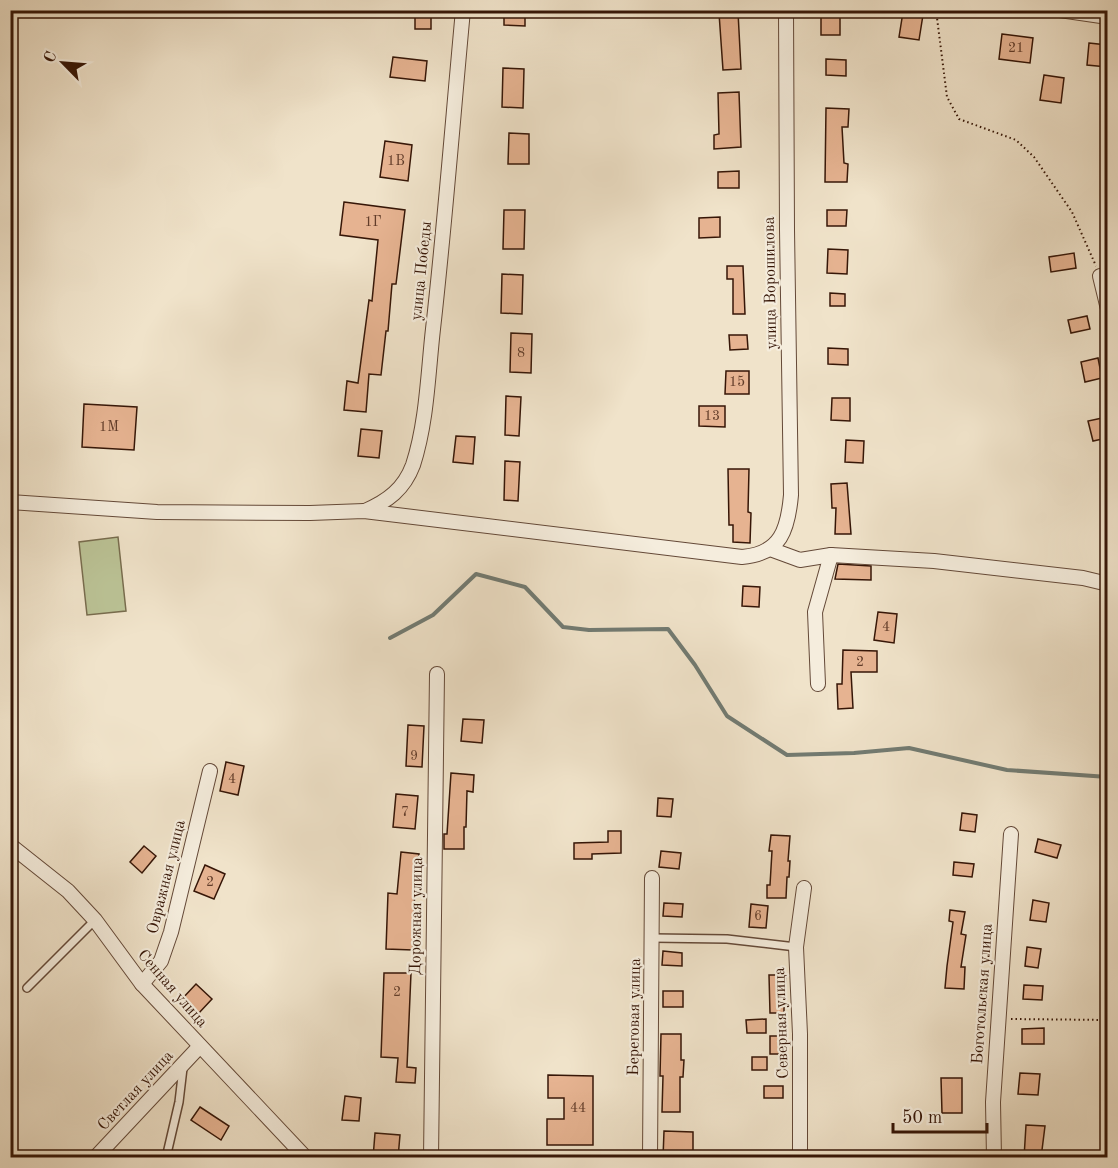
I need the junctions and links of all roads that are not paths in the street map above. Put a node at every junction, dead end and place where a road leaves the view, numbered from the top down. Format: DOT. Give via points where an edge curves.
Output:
graph roads {
  1 [pos="463,10"];
  2 [pos="786,10"];
  3 [pos="1060,10"];
  4 [pos="1107,17"];
  5 [pos="1100,276"];
  6 [pos="1107,309"];
  7 [pos="10,502"];
  8 [pos="364,511"];
  9 [pos="770,549"];
  10 [pos="831,555"];
  11 [pos="1107,584"];
  12 [pos="437,674"];
  13 [pos="818,684"];
  14 [pos="210,771"];
  15 [pos="1011,834"];
  16 [pos="10,845"];
  17 [pos="652,878"];
  18 [pos="804,888"];
  19 [pos="95,920"];
  20 [pos="653,938"];
  21 [pos="796,947"];
  22 [pos="142,984"];
  23 [pos="27,988"];
  24 [pos="200,1046"];
  25 [pos="183,1065"];
  26 [pos="95,1158"];
  27 [pos="166,1158"];
  28 [pos="306,1158"];
  29 [pos="431,1158"];
  30 [pos="650,1158"];
  31 [pos="800,1158"];
  32 [pos="994,1158"];
  1 -- 8 [label="street, улица Победы" via="437,295 419,437 404,482 383,503"];
  2 -- 9 [label="street, улица Ворошилова" via="791,495 787,524"];
  3 -- 4 [label="street"];
  5 -- 6 [label="street"];
  7 -- 8 [label="street" via="157,512"];
  8 -- 9 [label="street" via="742,557"];
  9 -- 10 [label="street" via="801,560"];
  10 -- 11 [label="street" via="945,562"];
  10 -- 13 [label="street" via="815,612"];
  12 -- 29 [label="street, Дорожная улица"];
  14 -- 22 [label="street, Овражная улица" via="171,932 161,960"];
  15 -- 32 [label="street, Боготольская улица" via="997,1019"];
  16 -- 19 [label="street, Сенная улица" via="68,891"];
  17 -- 20 [label="street, Береговая улица"];
  18 -- 21 [label="street, Северная улица"];
  19 -- 22 [label="street, Сенная улица"];
  19 -- 23 [label="lane"];
  20 -- 21 [label="lane" via="727,939"];
  20 -- 30 [label="street, Береговая улица"];
  21 -- 31 [label="street, Северная улица"];
  22 -- 24 [label="street, Сенная улица"];
  24 -- 25 [label="street, Светлая улица"];
  24 -- 28 [label="street, Сенная улица"];
  25 -- 26 [label="street, Светлая улица"];
  25 -- 27 [label="lane"];
}
